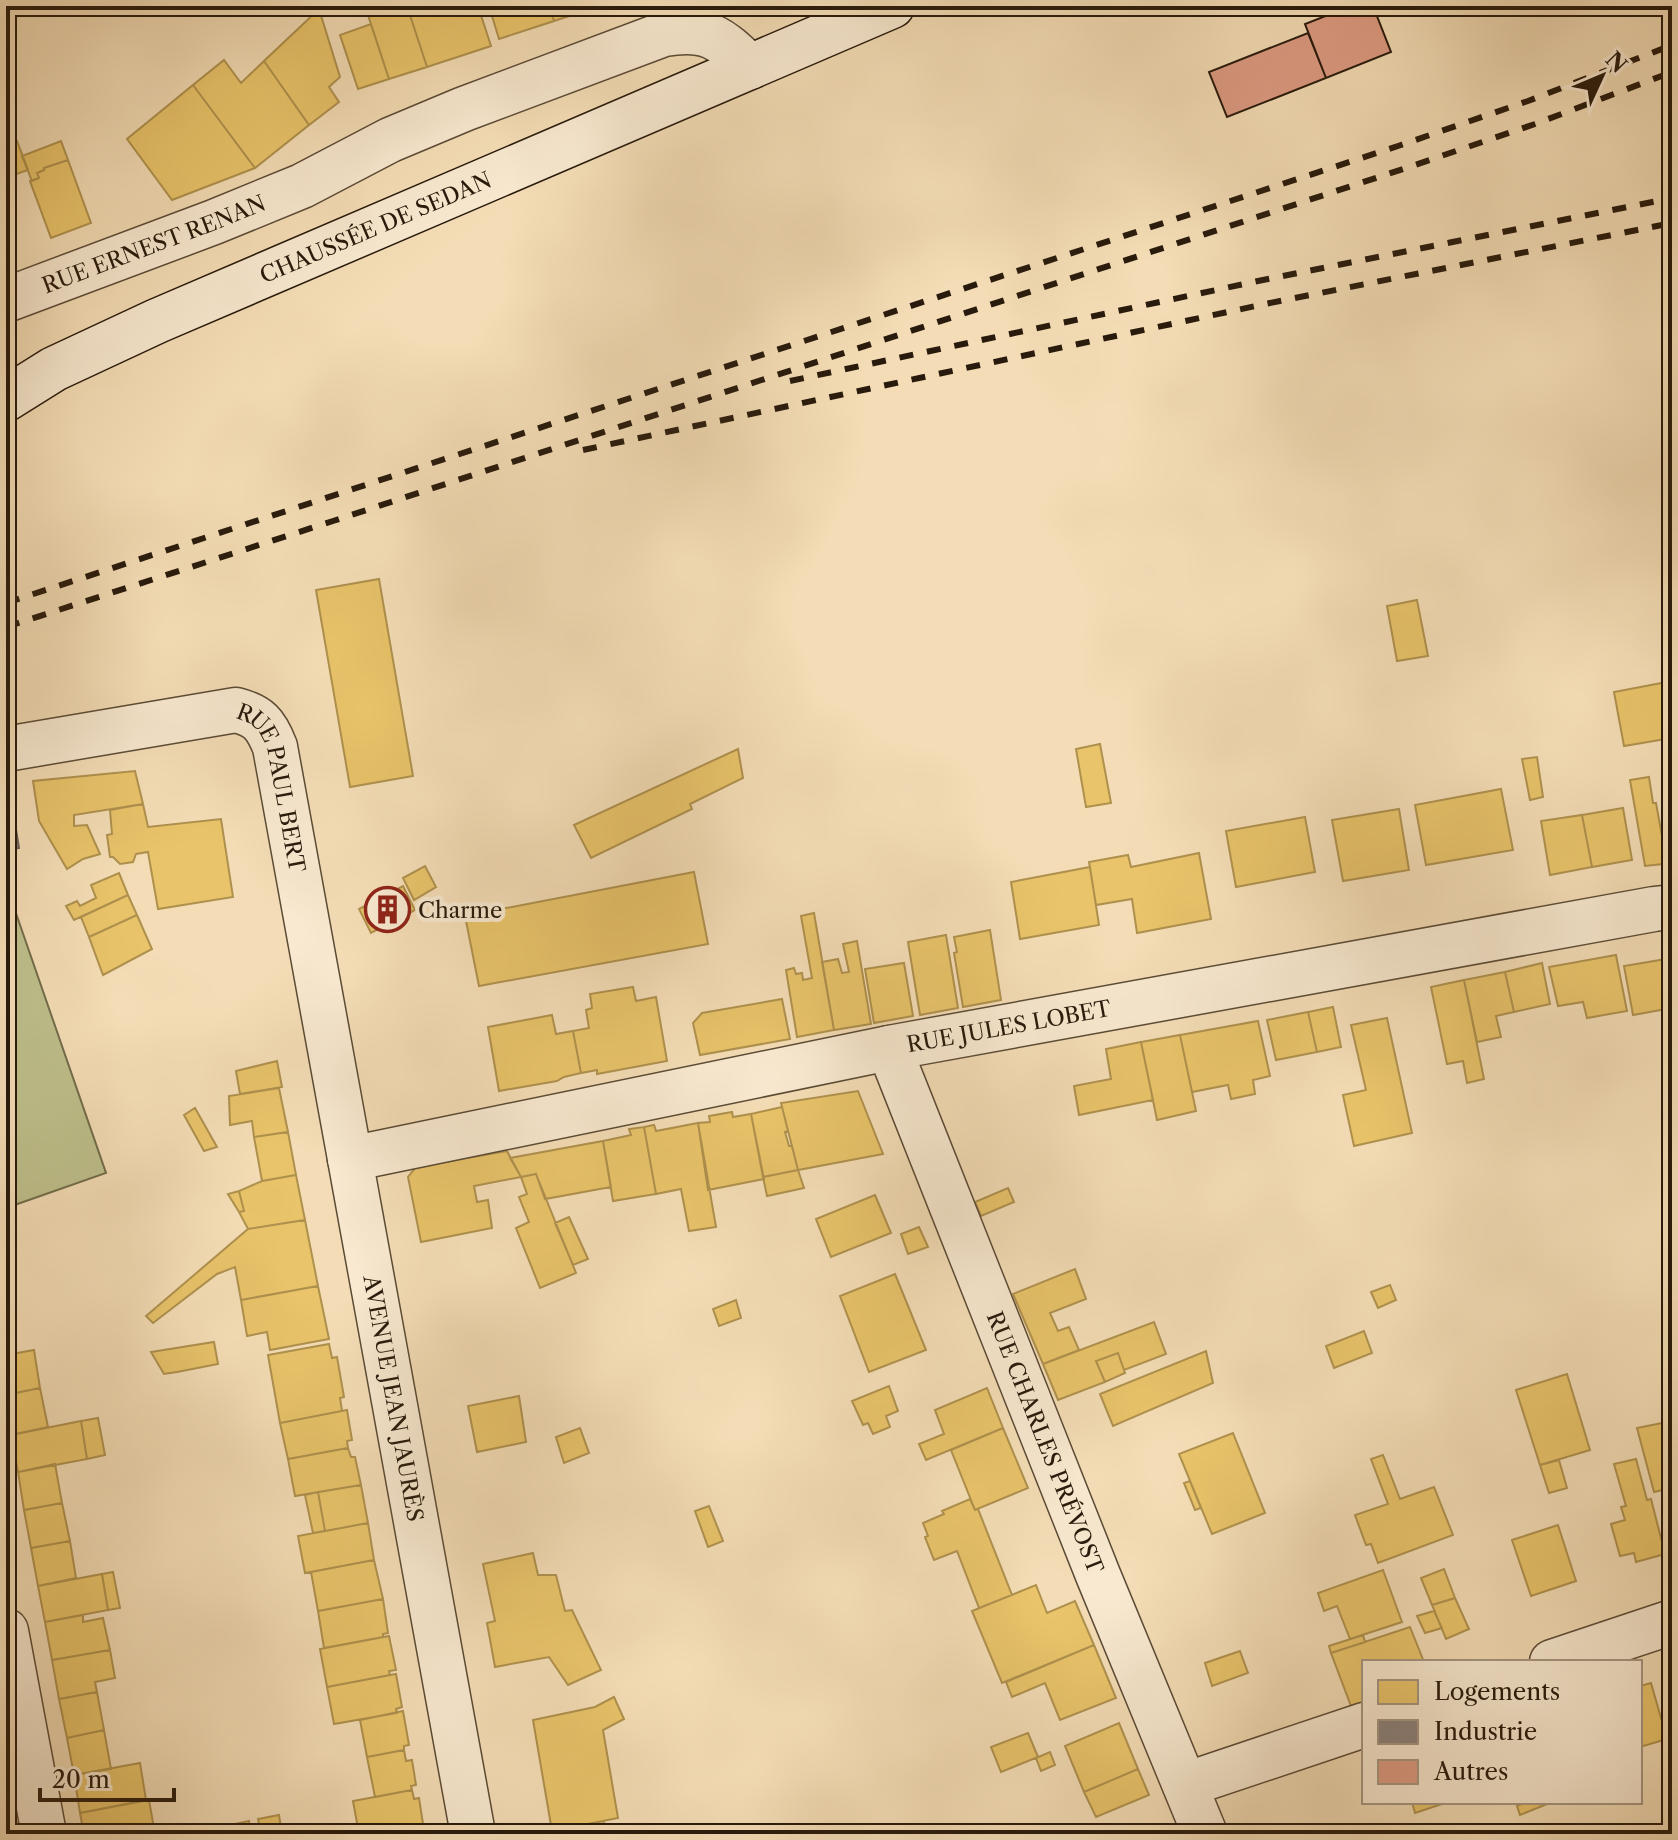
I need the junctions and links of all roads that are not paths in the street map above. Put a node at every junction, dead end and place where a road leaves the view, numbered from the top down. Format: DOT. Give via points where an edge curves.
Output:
graph roads {
  1 [pos="892,6"];
  2 [pos="750,67"];
  3 [pos="6,300"];
  4 [pos="6,399"];
  5 [pos="6,749"];
  6 [pos="1672,907"];
  7 [pos="314,961"];
  8 [pos="889,1048"];
  9 [pos="350,1159"];
  10 [pos="1672,1622"];
  11 [pos="6,1631"];
  12 [pos="1558,1660"];
  13 [pos="1362,1726"];
  14 [pos="1185,1785"];
  15 [pos="44,1834"];
  16 [pos="473,1834"];
  17 [pos="1205,1834"];
  1 -- 2 [label="street, CHAUSSÉE DE SEDAN"];
  2 -- 3 [label="street, RUE ERNEST RENAN" via="711,35 664,34 464,109 302,186"];
  2 -- 4 [label="street, CHAUSSÉE DE SEDAN" via="99,347"];
  5 -- 7 [label="street, RUE PAUL BERT" via="236,710 252,714 268,729 275,747"];
  6 -- 8 [label="street, RUE JULES LOBET"];
  7 -- 9 [label="street, AVENUE JEAN JAURÈS"];
  8 -- 9 [label="street, RUE JULES LOBET"];
  8 -- 14 [label="street, RUE CHARLES PRÉVOST"];
  9 -- 16 [label="street, AVENUE JEAN JAURÈS"];
  10 -- 12 [label="street"];
  11 -- 15 [label="street"];
  13 -- 14 [label="street"];
  14 -- 17 [label="street, RUE CHARLES PRÉVOST"];
}
